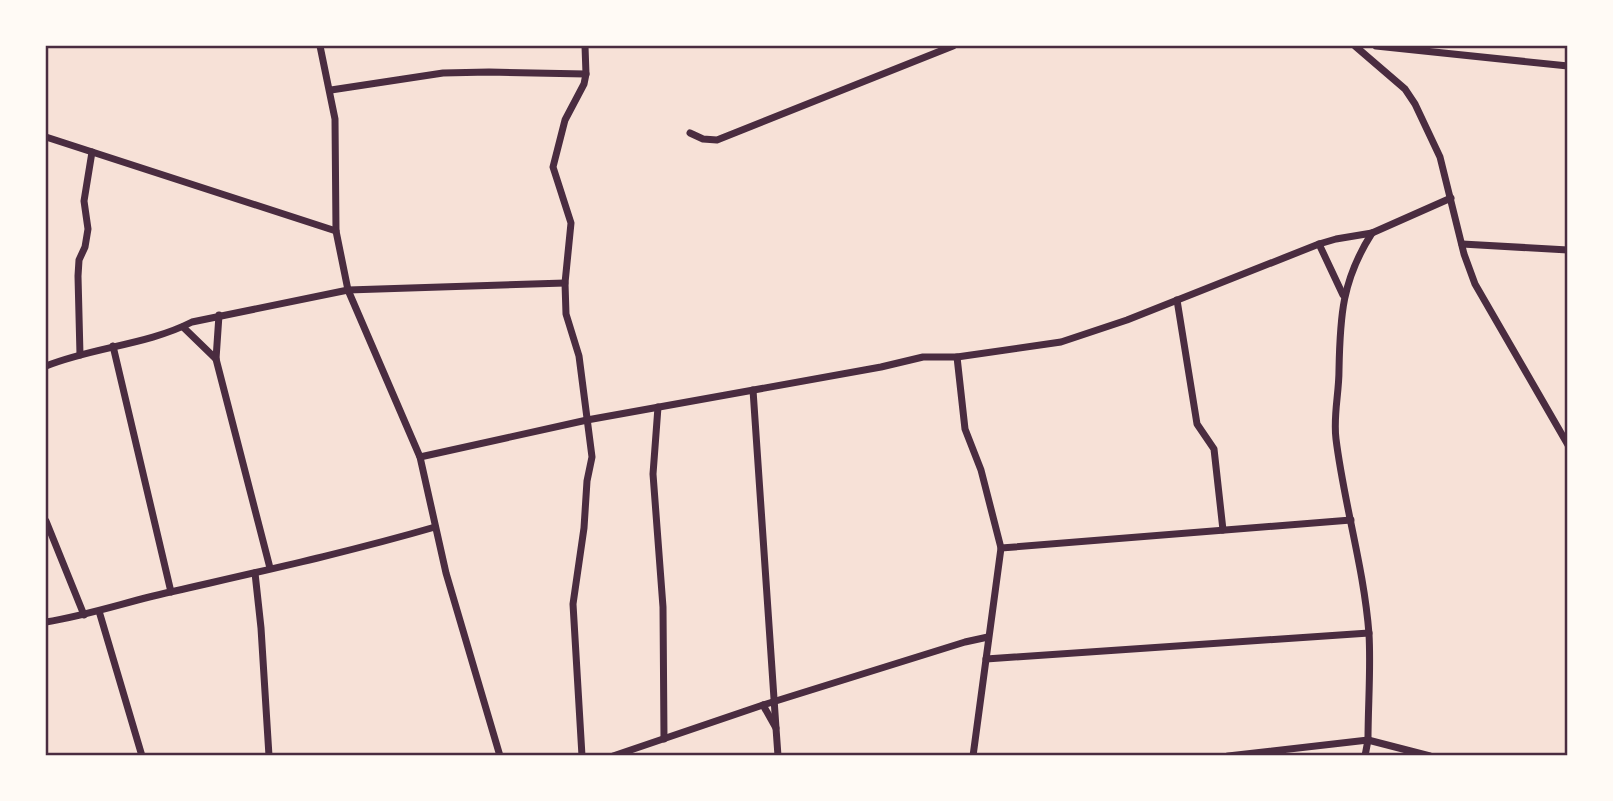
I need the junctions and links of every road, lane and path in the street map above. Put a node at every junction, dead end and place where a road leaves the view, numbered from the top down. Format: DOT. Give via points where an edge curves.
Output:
graph roads {
  1 [pos="320,46"];
  2 [pos="585,46"];
  3 [pos="953,46"];
  4 [pos="1355,46"];
  5 [pos="1376,46"];
  6 [pos="1567,66"];
  7 [pos="586,74"];
  8 [pos="331,90"];
  9 [pos="690,133"];
  10 [pos="46,137"];
  11 [pos="92,152"];
  12 [pos="1451,198"];
  13 [pos="336,231"];
  14 [pos="1372,233"];
  15 [pos="1319,244"];
  16 [pos="1462,244"];
  17 [pos="1567,250"];
  18 [pos="565,283"];
  19 [pos="348,289"];
  20 [pos="1344,296"];
  21 [pos="1177,300"];
  22 [pos="219,315"];
  23 [pos="183,327"];
  24 [pos="113,346"];
  25 [pos="80,355"];
  26 [pos="957,356"];
  27 [pos="216,359"];
  28 [pos="46,366"];
  29 [pos="753,390"];
  30 [pos="658,407"];
  31 [pos="587,419"];
  32 [pos="1567,445"];
  33 [pos="420,457"];
  34 [pos="1351,520"];
  35 [pos="46,521"];
  36 [pos="435,527"];
  37 [pos="1223,530"];
  38 [pos="1001,548"];
  39 [pos="270,568"];
  40 [pos="255,573"];
  41 [pos="172,592"];
  42 [pos="99,611"];
  43 [pos="84,615"];
  44 [pos="46,622"];
  45 [pos="1368,633"];
  46 [pos="988,637"];
  47 [pos="986,659"];
  48 [pos="776,701"];
  49 [pos="763,705"];
  50 [pos="776,728"];
  51 [pos="664,739"];
  52 [pos="1368,740"];
  53 [pos="629,750"];
  54 [pos="142,755"];
  55 [pos="269,755"];
  56 [pos="500,755"];
  57 [pos="582,755"];
  58 [pos="613,755"];
  59 [pos="641,755"];
  60 [pos="778,755"];
  61 [pos="973,755"];
  62 [pos="1228,755"];
  63 [pos="1365,755"];
  64 [pos="1430,755"];
  1 -- 8 [label="street"];
  2 -- 7 [label="street"];
  3 -- 9 [label="street" via="717,140"];
  4 -- 12 [label="street" via="1405,89 1415,104 1440,157"];
  5 -- 6 [label="street"];
  7 -- 8 [label="street" via="443,74"];
  7 -- 18 [label="street" via="565,120 553,167 571,223"];
  8 -- 13 [label="street"];
  10 -- 11 [label="street"];
  11 -- 13 [label="street"];
  11 -- 25 [label="street" via="84,201 88,229 78,276"];
  12 -- 14 [label="street"];
  12 -- 16 [label="street"];
  13 -- 19 [label="street"];
  14 -- 15 [label="street"];
  14 -- 20 [label="street"];
  15 -- 20 [label="street"];
  15 -- 21 [label="street"];
  16 -- 17 [label="street"];
  16 -- 32 [label="street" via="1475,284"];
  18 -- 19 [label="street"];
  18 -- 31 [label="street" via="566,314 579,356"];
  19 -- 22 [label="street"];
  19 -- 33 [label="street"];
  20 -- 34 [label="street" via="1335,419"];
  21 -- 26 [label="street" via="1061,342"];
  21 -- 37 [label="street" via="1197,424 1214,449"];
  22 -- 23 [label="street"];
  22 -- 27 [label="street"];
  23 -- 24 [label="street"];
  23 -- 27 [label="street"];
  24 -- 25 [label="street"];
  24 -- 41 [label="street"];
  25 -- 28 [label="street"];
  26 -- 29 [label="street" via="923,357"];
  26 -- 38 [label="street" via="965,429"];
  27 -- 39 [label="street"];
  29 -- 30 [label="street"];
  29 -- 48 [label="street"];
  30 -- 31 [label="street"];
  30 -- 51 [label="street" via="653,474 663,607"];
  31 -- 33 [label="street"];
  31 -- 57 [label="street" via="592,457 573,604"];
  33 -- 36 [label="street"];
  34 -- 37 [label="street"];
  34 -- 45 [label="street"];
  35 -- 43 [label="street"];
  36 -- 39 [label="street"];
  36 -- 56 [label="street"];
  37 -- 38 [label="street"];
  38 -- 46 [label="street"];
  39 -- 40 [label="street"];
  40 -- 41 [label="street"];
  40 -- 55 [label="street"];
  41 -- 42 [label="street"];
  42 -- 43 [label="street"];
  42 -- 54 [label="street"];
  43 -- 44 [label="street"];
  45 -- 47 [label="street"];
  45 -- 52 [label="street"];
  46 -- 47 [label="street"];
  46 -- 48 [label="street"];
  47 -- 61 [label="street"];
  48 -- 49 [label="street"];
  48 -- 50 [label="street"];
  49 -- 50 [label="street"];
  49 -- 51 [label="street"];
  50 -- 60 [label="street"];
  51 -- 53 [label="street"];
  52 -- 62 [label="street"];
  52 -- 63 [label="street"];
  52 -- 64 [label="street"];
  53 -- 58 [label="street"];
  53 -- 59 [label="street"];
}
